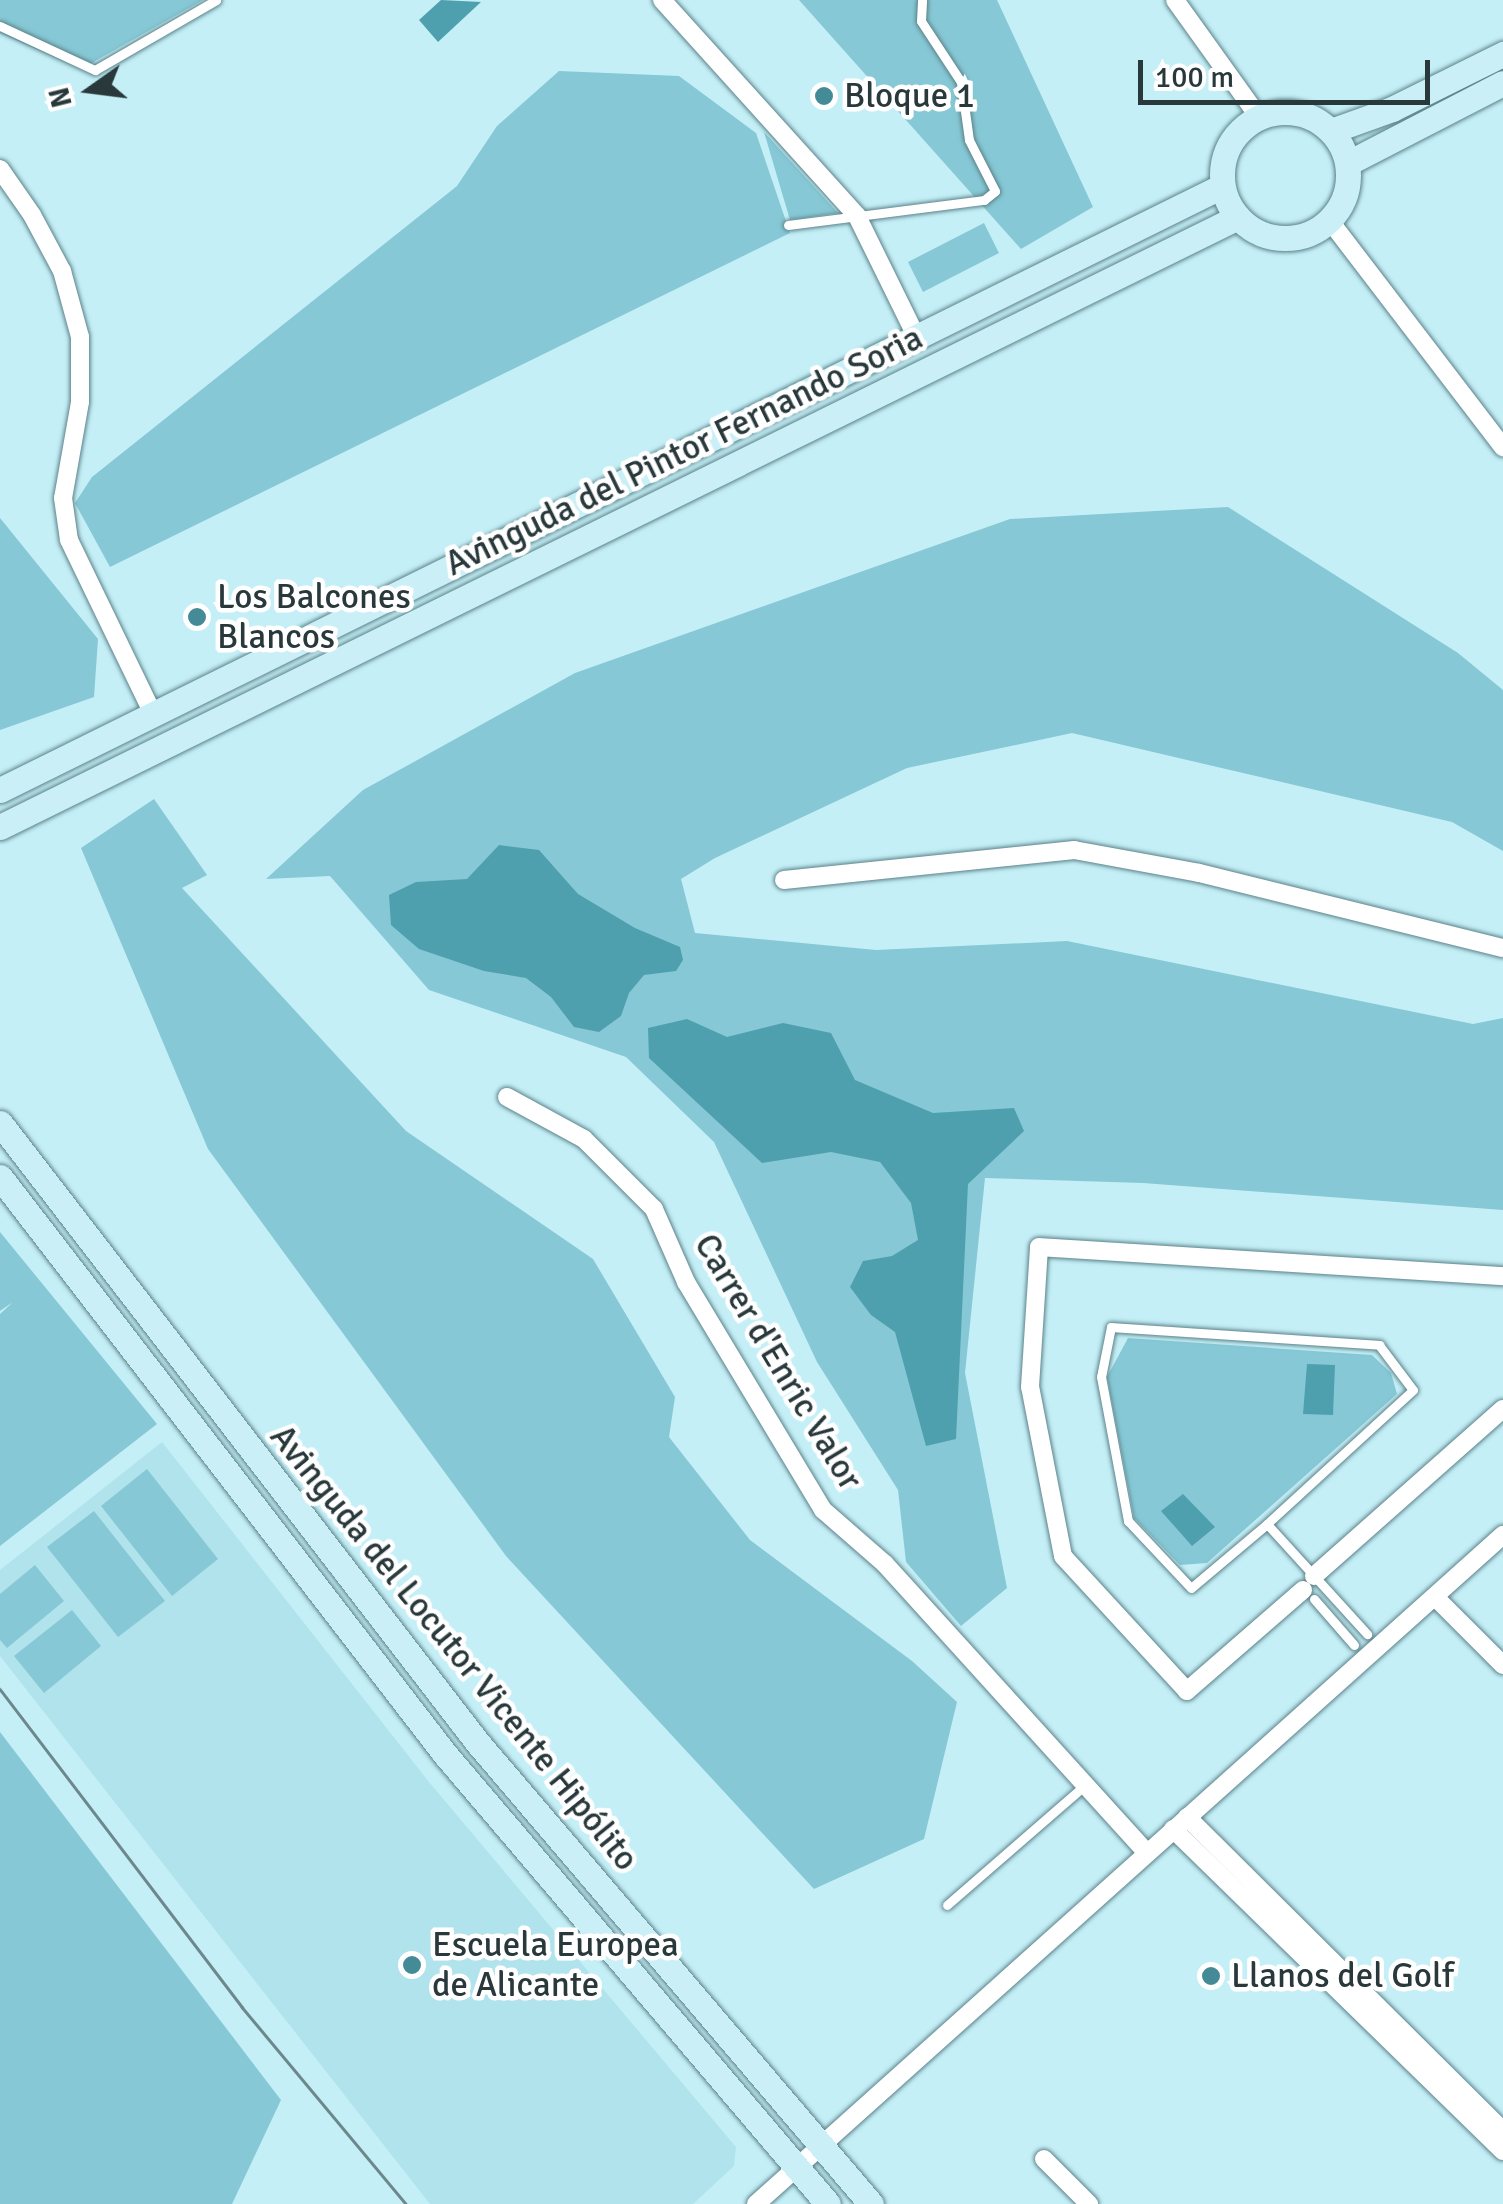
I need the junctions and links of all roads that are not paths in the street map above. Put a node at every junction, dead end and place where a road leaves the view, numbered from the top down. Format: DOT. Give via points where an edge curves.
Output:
graph roads {
  1 [pos="216,0"];
  2 [pos="662,0"];
  3 [pos="922,0"];
  4 [pos="1176,0"];
  5 [pos="0,26"];
  6 [pos="1503,54"];
  7 [pos="1503,83"];
  8 [pos="1258,116"];
  9 [pos="1332,131"];
  10 [pos="1348,163"];
  11 [pos="0,169"];
  12 [pos="1222,186"];
  13 [pos="857,216"];
  14 [pos="1238,217"];
  15 [pos="1330,220"];
  16 [pos="788,225"];
  17 [pos="917,338"];
  18 [pos="1503,447"];
  19 [pos="152,712"];
  20 [pos="0,790"];
  21 [pos="0,828"];
  22 [pos="784,880"];
  23 [pos="1503,948"];
  24 [pos="508,1098"];
  25 [pos="0,1123"];
  26 [pos="0,1177"];
  27 [pos="1503,1276"];
  28 [pos="1503,1409"];
  29 [pos="1268,1524"];
  30 [pos="1503,1534"];
  31 [pos="1310,1588"];
  32 [pos="1436,1597"];
  33 [pos="1367,1634"];
  34 [pos="1354,1645"];
  35 [pos="1503,1665"];
  36 [pos="1085,1785"];
  37 [pos="1180,1823"];
  38 [pos="1146,1852"];
  39 [pos="947,1906"];
  40 [pos="1503,2130"];
  41 [pos="820,2145"];
  42 [pos="1503,2151"];
  43 [pos="1044,2159"];
  44 [pos="796,2166"];
  45 [pos="756,2204"];
  46 [pos="828,2204"];
  47 [pos="871,2204"];
  48 [pos="1088,2204"];
  1 -- 5 [label="lane" via="95,70"];
  2 -- 13 [label="street, Avinguda del Pintor Fernando Soria"];
  3 -- 13 [label="lane" via="922,21 961,82 969,140 995,191 984,200"];
  4 -- 8 [label="street"];
  6 -- 9 [label="street"];
  7 -- 10 [label="street"];
  8 -- 9 [label="street" via="1297,112"];
  8 -- 12 [label="street" via="1229,145"];
  9 -- 10 [label="street"];
  10 -- 15 [label="street" via="1342,204"];
  11 -- 19 [label="street" via="62,272 80,337 80,402 63,498 69,540"];
  12 -- 14 [label="street"];
  12 -- 17 [label="street, Avinguda del Pintor Fernando Soria"];
  13 -- 16 [label="lane"];
  13 -- 17 [label="street, Avinguda del Pintor Fernando Soria"];
  14 -- 15 [label="street" via="1273,237 1293,238"];
  14 -- 21 [label="street, Avinguda del Pintor Fernando Soria"];
  15 -- 18 [label="street"];
  17 -- 19 [label="street, Avinguda del Pintor Fernando Soria"];
  19 -- 20 [label="street, Avinguda del Pintor Fernando Soria"];
  22 -- 23 [label="street" via="1074,850 1199,873"];
  24 -- 36 [label="street, Carrer d'Enric Valor" via="584,1139 654,1209 686,1282 822,1510 885,1564"];
  25 -- 41 [label="street, Avinguda del Locutor Vicente Hipólito" via="477,1742"];
  26 -- 44 [label="street, Avinguda del Locutor Vicente Hipólito" via="444,1753"];
  27 -- 31 [label="street" via="1040,1247 1030,1388 1063,1556 1187,1692"];
  28 -- 31 [label="street"];
  29 -- 29 [label="lane" via="1413,1390 1379,1345 1111,1327 1101,1376 1128,1521 1191,1588"];
  29 -- 31 [label="lane"];
  30 -- 32 [label="street"];
  31 -- 33 [label="lane"];
  31 -- 34 [label="lane"];
  32 -- 35 [label="street"];
  32 -- 37 [label="street"];
  36 -- 38 [label="street, Carrer d'Enric Valor"];
  36 -- 39 [label="lane"];
  37 -- 38 [label="street"];
  37 -- 40 [label="street"];
  37 -- 42 [label="street"];
  38 -- 41 [label="street"];
  41 -- 44 [label="street"];
  41 -- 47 [label="street, Avinguda del Locutor Vicente Hipólito"];
  43 -- 48 [label="street"];
  44 -- 45 [label="street"];
  44 -- 46 [label="street, Avinguda del Locutor Vicente Hipólito"];
}
